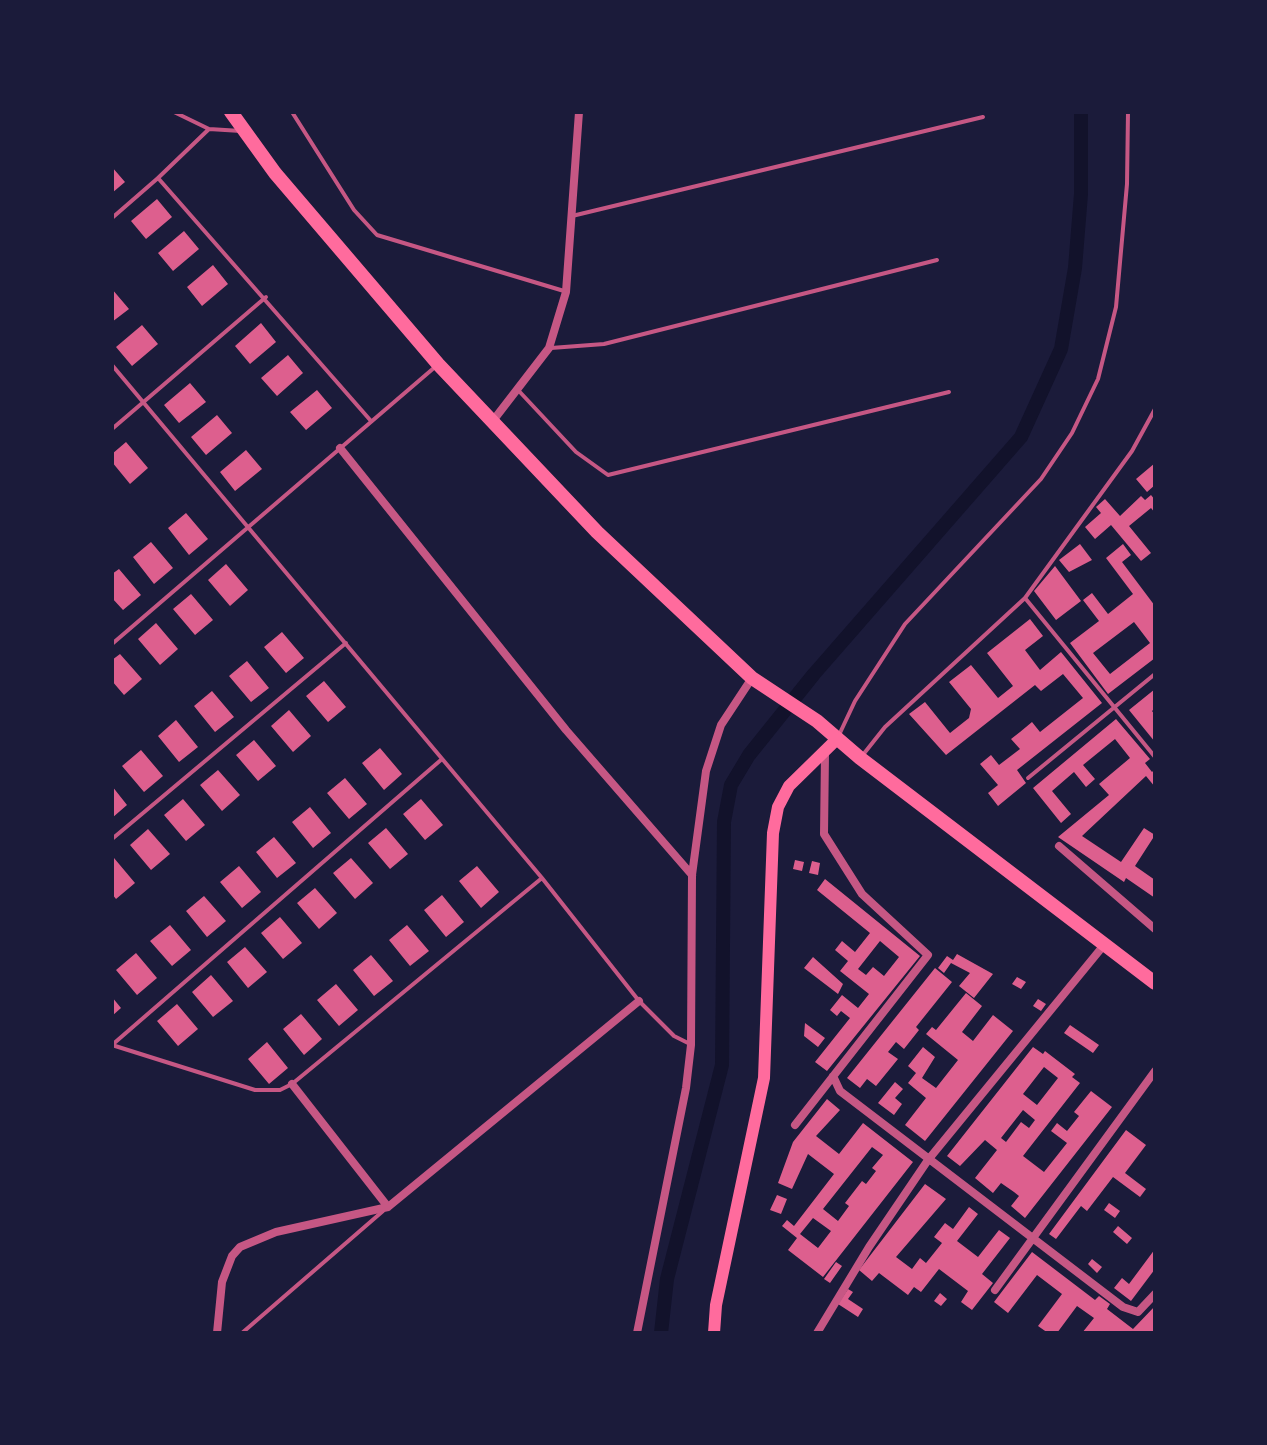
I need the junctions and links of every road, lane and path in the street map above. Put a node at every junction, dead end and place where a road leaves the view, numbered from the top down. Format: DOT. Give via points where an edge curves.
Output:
graph roads {
  1 [pos="174,112"];
  2 [pos="231,112"];
  3 [pos="292,112"];
  4 [pos="579,112"];
  5 [pos="1128,112"];
  6 [pos="983,117"];
  7 [pos="209,129"];
  8 [pos="244,131"];
  9 [pos="158,178"];
  10 [pos="572,216"];
  11 [pos="112,218"];
  12 [pos="937,260"];
  13 [pos="566,292"];
  14 [pos="266,297"];
  15 [pos="549,348"];
  16 [pos="438,364"];
  17 [pos="112,365"];
  18 [pos="518,390"];
  19 [pos="949,392"];
  20 [pos="144,402"];
  21 [pos="1155,409"];
  22 [pos="371,421"];
  23 [pos="492,422"];
  24 [pos="112,429"];
  25 [pos="340,448"];
  26 [pos="249,528"];
  27 [pos="1025,598"];
  28 [pos="346,643"];
  29 [pos="112,644"];
  30 [pos="1155,674"];
  31 [pos="752,678"];
  32 [pos="1114,708"];
  33 [pos="838,738"];
  34 [pos="825,754"];
  35 [pos="1155,757"];
  36 [pos="860,758"];
  37 [pos="442,759"];
  38 [pos="1028,778"];
  39 [pos="112,839"];
  40 [pos="1059,846"];
  41 [pos="692,875"];
  42 [pos="542,878"];
  43 [pos="1155,929"];
  44 [pos="1104,945"];
  45 [pos="1155,983"];
  46 [pos="639,1001"];
  47 [pos="691,1045"];
  48 [pos="1155,1071"];
  49 [pos="833,1076"];
  50 [pos="292,1084"];
  51 [pos="795,1125"];
  52 [pos="928,1160"];
  53 [pos="388,1207"];
  54 [pos="1033,1238"];
  55 [pos="995,1290"];
  56 [pos="1155,1294"];
  57 [pos="217,1333"];
  58 [pos="242,1333"];
  59 [pos="637,1333"];
  60 [pos="714,1333"];
  61 [pos="817,1333"];
  1 -- 7 [label="lane"];
  2 -- 8 [label="main road"];
  3 -- 13 [label="lane" via="354,210 377,235"];
  4 -- 10 [label="street"];
  5 -- 33 [label="lane" via="1116,307 1098,379 1072,433 1041,479 905,624 855,701"];
  6 -- 10 [label="lane"];
  7 -- 8 [label="lane"];
  7 -- 9 [label="lane"];
  8 -- 16 [label="main road"];
  9 -- 11 [label="lane"];
  9 -- 14 [label="lane"];
  10 -- 13 [label="street"];
  12 -- 15 [label="lane" via="604,344"];
  13 -- 15 [label="street"];
  14 -- 20 [label="lane"];
  14 -- 22 [label="lane"];
  15 -- 18 [label="street"];
  16 -- 22 [label="lane"];
  16 -- 23 [label="main road"];
  17 -- 20 [label="lane"];
  18 -- 19 [label="lane" via="576,452 608,475"];
  18 -- 23 [label="street"];
  20 -- 24 [label="lane"];
  20 -- 26 [label="lane"];
  21 -- 27 [label="lane" via="1132,451"];
  22 -- 25 [label="lane"];
  23 -- 31 [label="main road" via="597,532"];
  25 -- 26 [label="lane"];
  25 -- 41 [label="street" via="566,730"];
  26 -- 28 [label="lane"];
  26 -- 29 [label="lane"];
  27 -- 32 [label="lane"];
  27 -- 36 [label="lane" via="885,727"];
  28 -- 37 [label="lane"];
  28 -- 39 [label="lane"];
  30 -- 32 [label="lane"];
  31 -- 33 [label="main road"];
  31 -- 41 [label="street" via="712,746"];
  32 -- 35 [label="lane"];
  32 -- 38 [label="lane"];
  33 -- 34 [label="main road"];
  33 -- 36 [label="main road"];
  34 -- 49 [label="street" via="824,834 862,894 928,955"];
  34 -- 60 [label="main road" via="789,786 773,833 764,1078"];
  36 -- 44 [label="main road"];
  37 -- 42 [label="lane"];
  37 -- 50 [label="lane" via="112,1045 255,1090 280,1090"];
  40 -- 43 [label="street"];
  41 -- 47 [label="street"];
  42 -- 46 [label="lane"];
  42 -- 50 [label="lane"];
  44 -- 45 [label="main road"];
  44 -- 52 [label="street"];
  46 -- 47 [label="lane" via="674,1036"];
  46 -- 53 [label="street"];
  47 -- 59 [label="street"];
  48 -- 54 [label="street"];
  49 -- 51 [label="street"];
  49 -- 52 [label="street" via="840,1091"];
  50 -- 53 [label="street"];
  52 -- 54 [label="street"];
  52 -- 61 [label="street"];
  53 -- 57 [label="street" via="276,1232 240,1247 222,1282"];
  53 -- 58 [label="lane"];
  54 -- 55 [label="street"];
  54 -- 56 [label="street" via="1130,1311 1144,1308"];
}
